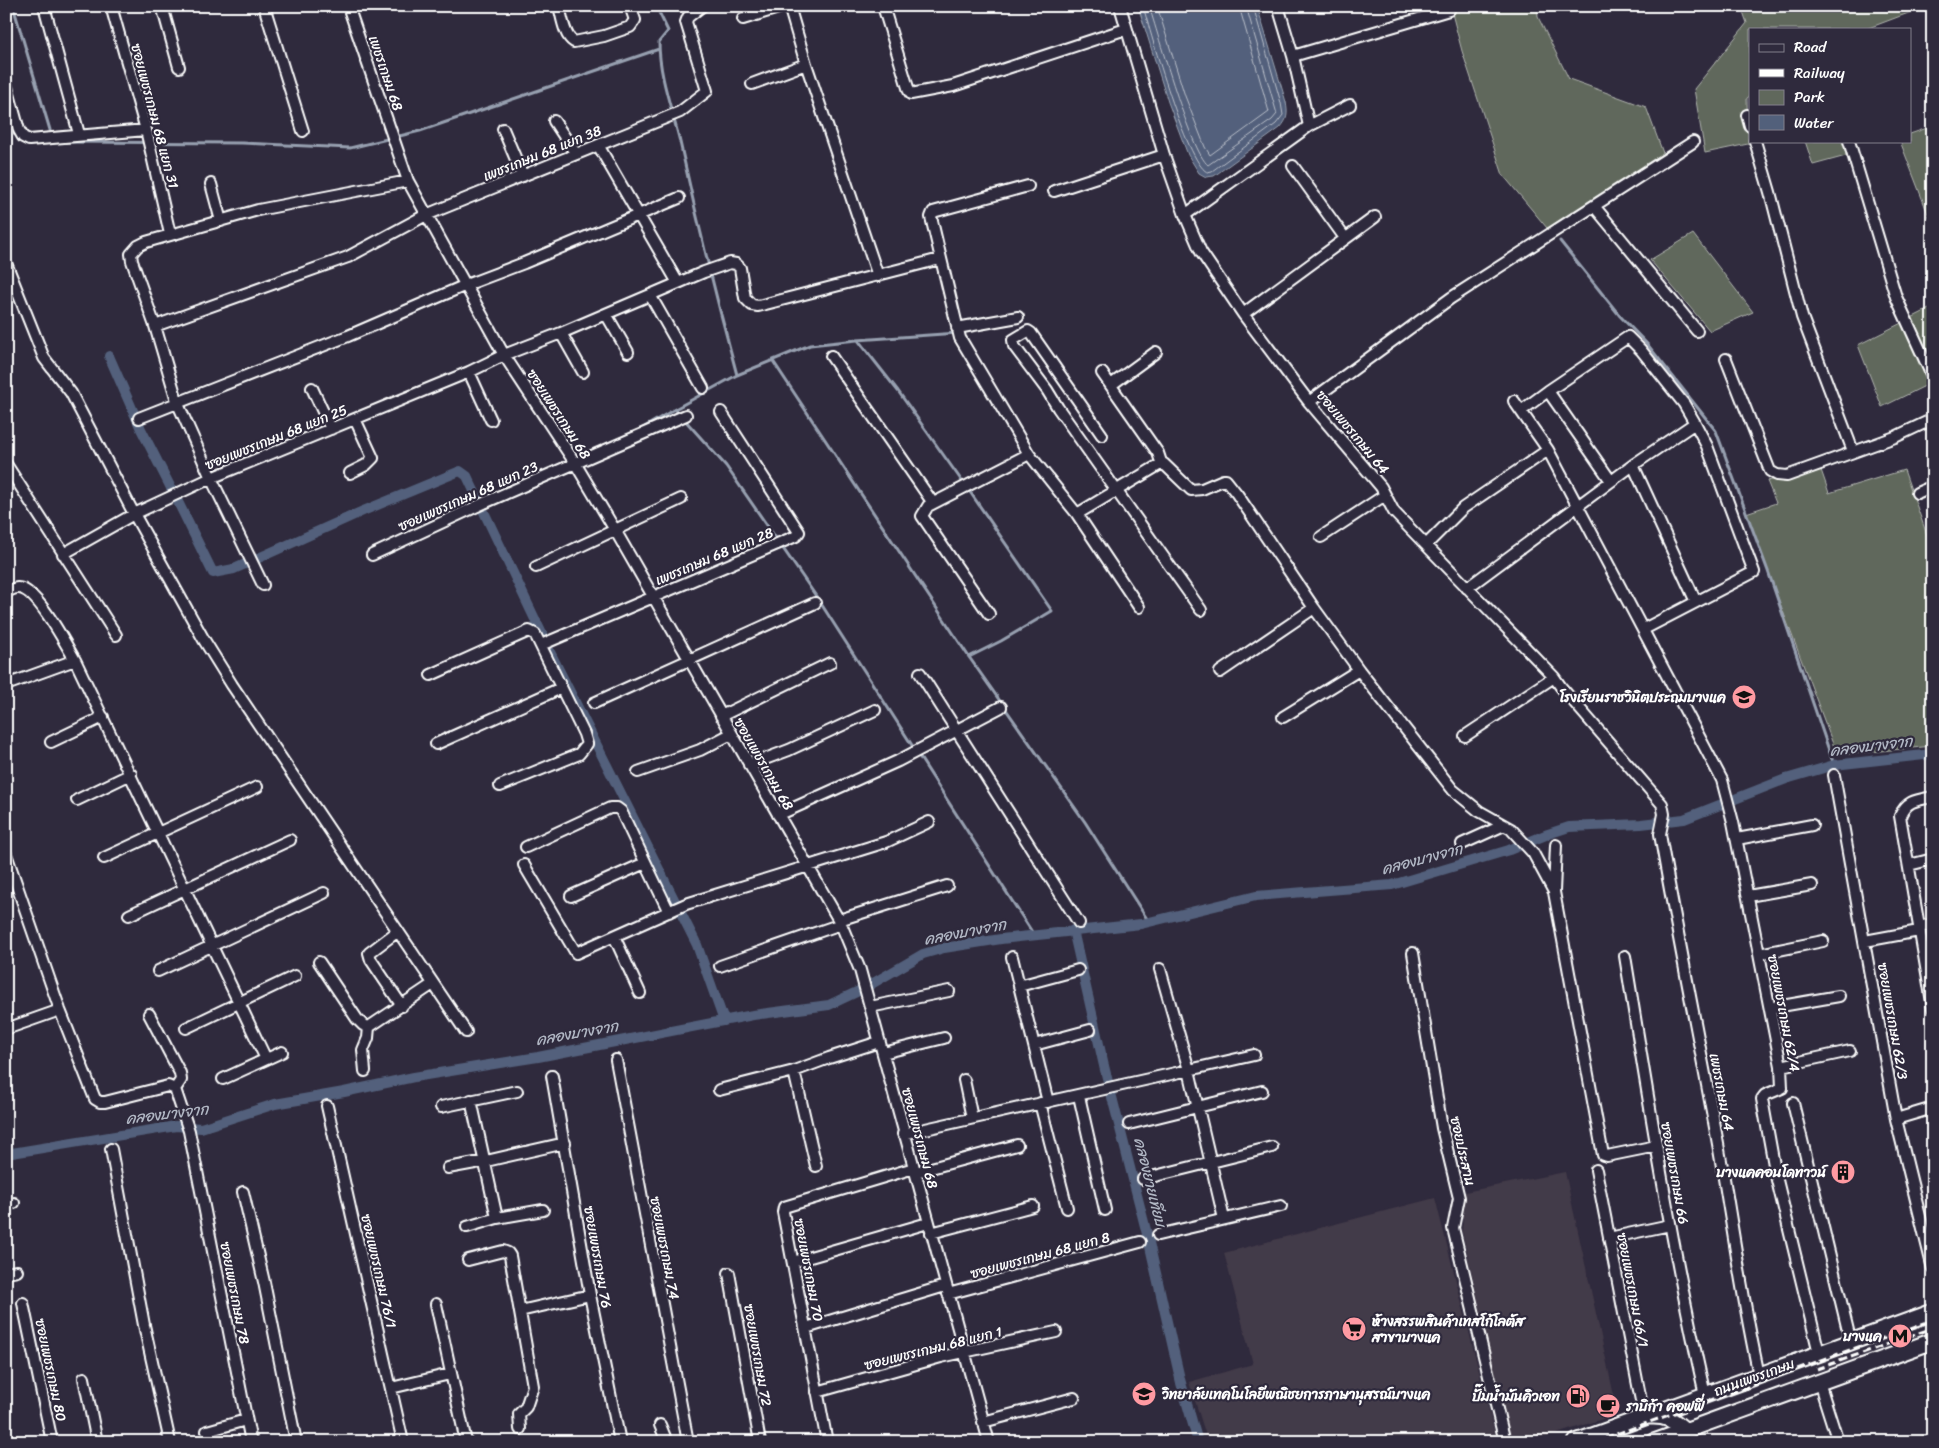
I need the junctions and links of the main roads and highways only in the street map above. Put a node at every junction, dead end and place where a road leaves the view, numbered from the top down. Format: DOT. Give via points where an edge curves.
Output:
graph roads {
  1 [pos="1933,1312"];
  2 [pos="1933,1341"];
  3 [pos="1644,1416"];
  4 [pos="1685,1431"];
  5 [pos="1576,1442"];
  6 [pos="1654,1442"];
  1 -- 3 [label="main road, ถนนเพชรเกษม"];
  2 -- 4 [label="main road, ถนนเพชรเกษม"];
  3 -- 4 [label="main road" via="1665,1416"];
  3 -- 5 [label="main road, ถนนเพชรเกษม"];
  4 -- 6 [label="main road, ถนนเพชรเกษม"];
}
